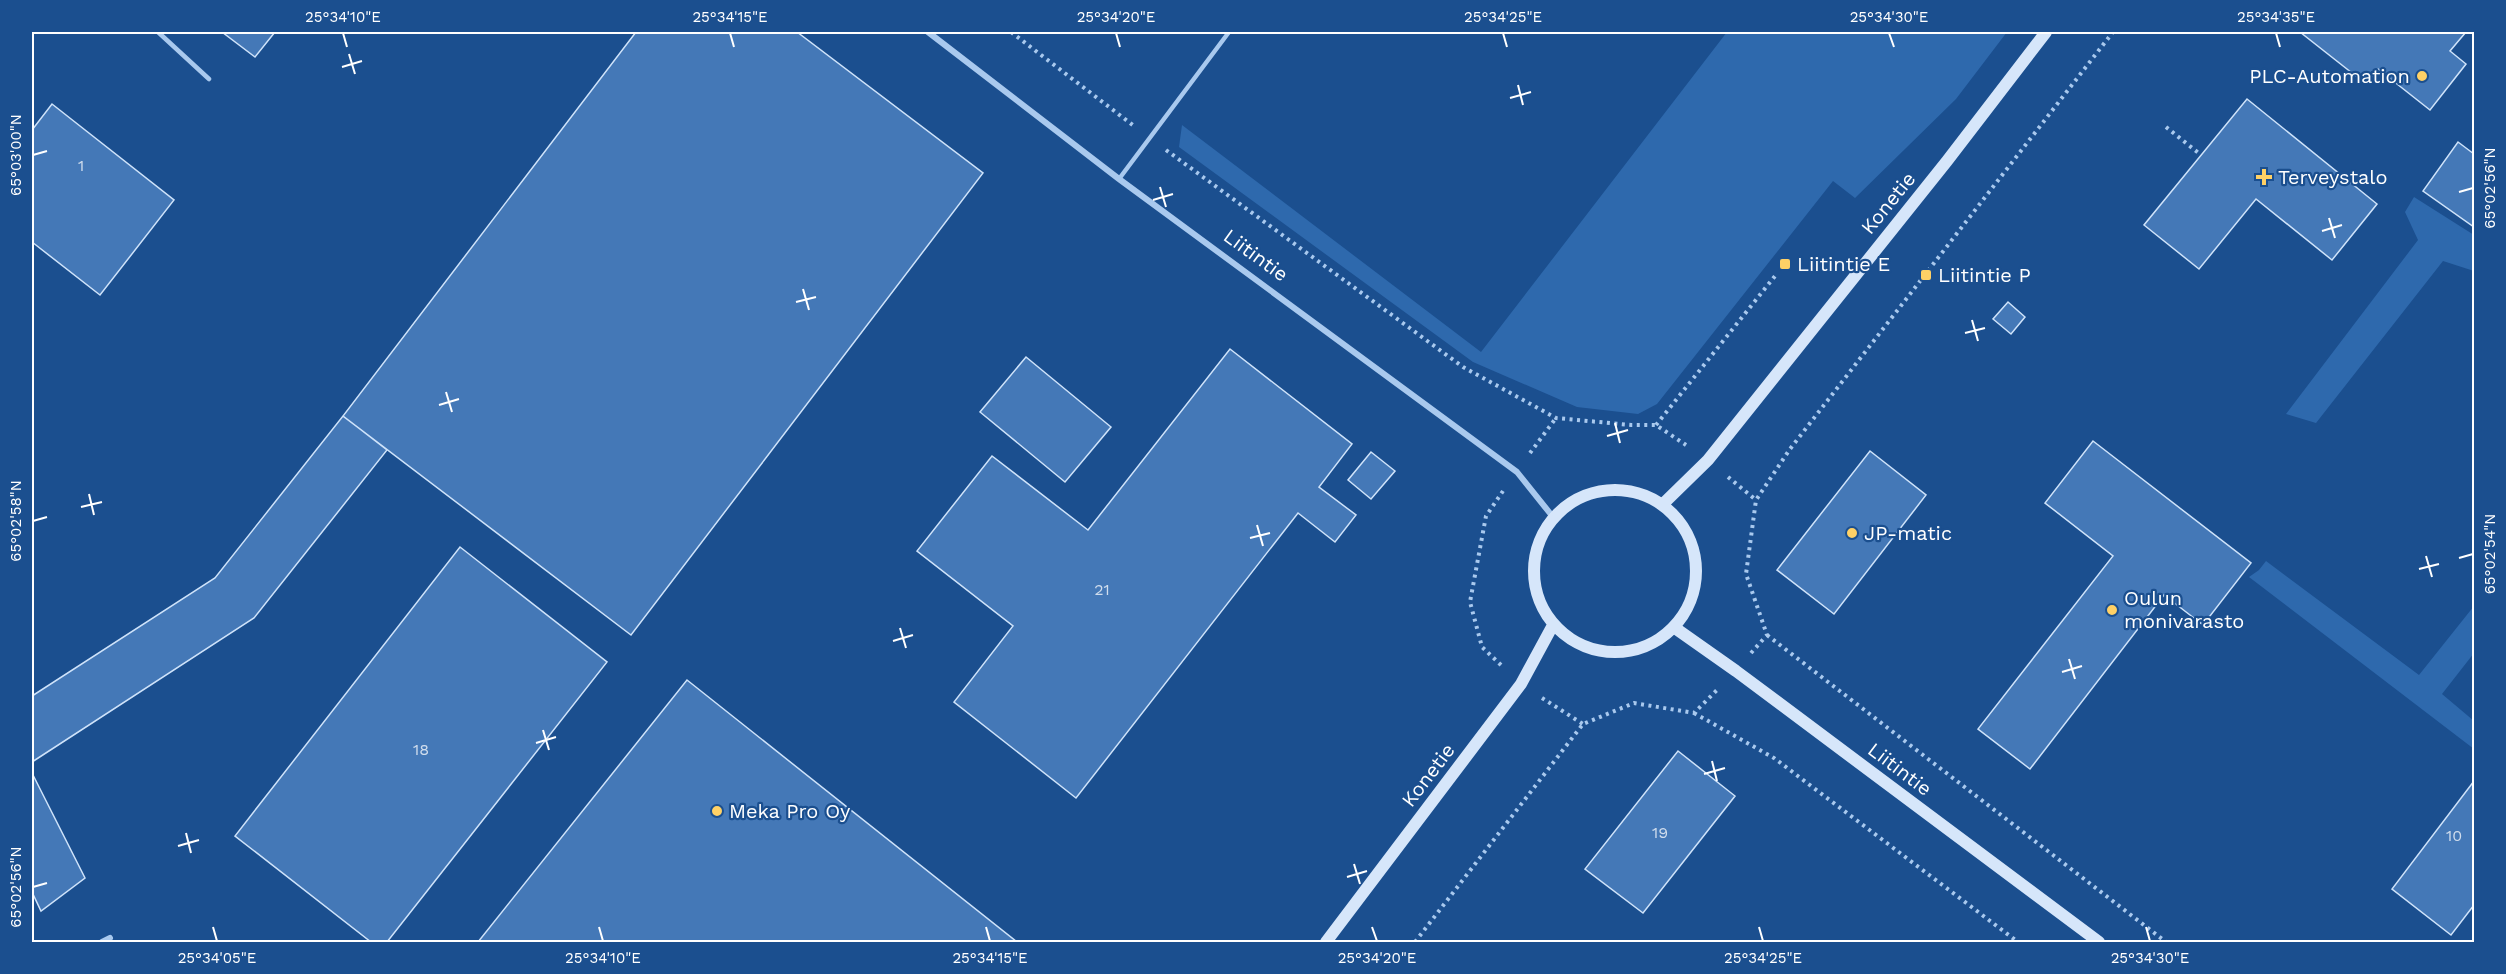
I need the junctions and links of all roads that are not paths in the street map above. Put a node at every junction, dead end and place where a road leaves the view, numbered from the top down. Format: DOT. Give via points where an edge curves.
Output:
graph roads {
  1 [pos="158,32"];
  2 [pos="928,32"];
  3 [pos="1229,32"];
  4 [pos="2046,32"];
  5 [pos="209,79"];
  6 [pos="1119,178"];
  7 [pos="1663,504"];
  8 [pos="1553,517"];
  9 [pos="1553,626"];
  10 [pos="1675,628"];
  11 [pos="110,938"];
  12 [pos="102,942"];
  13 [pos="1326,942"];
  14 [pos="2099,942"];
  1 -- 5 [label="lane"];
  2 -- 6 [label="street, Liitintie"];
  3 -- 6 [label="lane"];
  4 -- 7 [label="street, Konetie" via="1708,460"];
  6 -- 8 [label="street, Liitintie" via="1517,472"];
  7 -- 8 [label="street" via="1637,492 1603,490 1576,499"];
  7 -- 10 [label="street" via="1682,524 1695,549 1698,576 1691,604"];
  8 -- 9 [label="street" via="1538,542 1533,570 1534,587"];
  9 -- 10 [label="street" via="1575,644 1616,654 1644,648"];
  9 -- 13 [label="street, Konetie" via="1521,684"];
  10 -- 14 [label="street, Liitintie"];
  11 -- 12 [label="street"];
}
